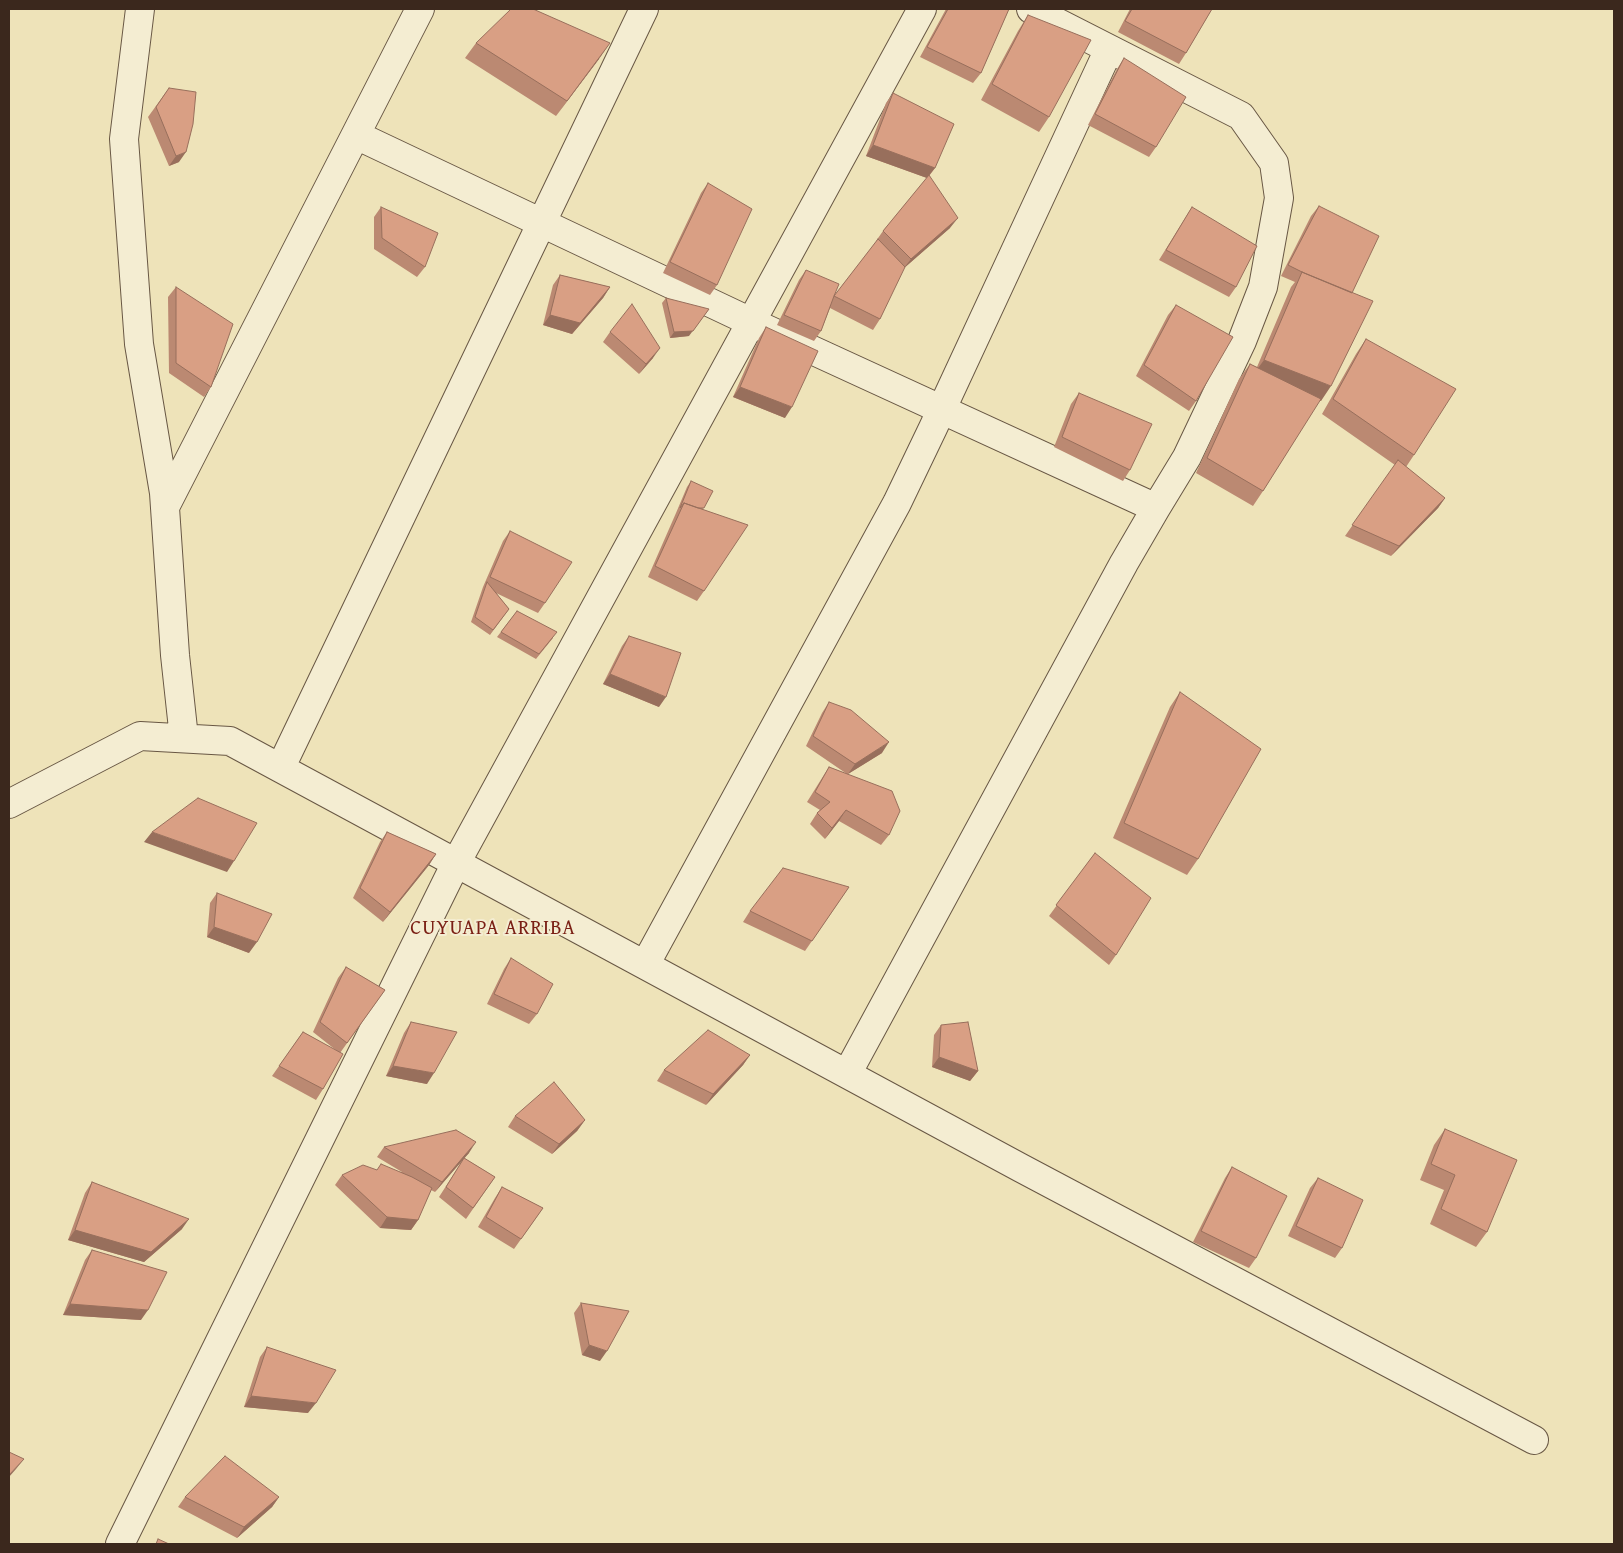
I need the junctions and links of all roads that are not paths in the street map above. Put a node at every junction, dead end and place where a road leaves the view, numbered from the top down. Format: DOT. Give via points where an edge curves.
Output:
graph roads {
  1 [pos="140,9"];
  2 [pos="420,9"];
  3 [pos="644,9"];
  4 [pos="922,9"];
  5 [pos="1031,9"];
  6 [pos="1109,49"];
  7 [pos="356,136"];
  8 [pos="541,223"];
  9 [pos="751,322"];
  10 [pos="941,409"];
  11 [pos="165,507"];
  12 [pos="1156,508"];
  13 [pos="184,738"];
  14 [pos="280,767"];
  15 [pos="9,804"];
  16 [pos="456,862"];
  17 [pos="645,965"];
  18 [pos="847,1074"];
  19 [pos="1534,1440"];
  20 [pos="120,1544"];
  1 -- 11 [label="street" via="124,139 140,344"];
  2 -- 7 [label="street"];
  3 -- 8 [label="street"];
  4 -- 9 [label="street"];
  5 -- 6 [label="street"];
  6 -- 10 [label="street"];
  6 -- 12 [label="street" via="1241,116 1274,163 1279,198 1263,287 1242,341 1187,457"];
  7 -- 8 [label="street"];
  7 -- 11 [label="street"];
  8 -- 9 [label="street"];
  8 -- 14 [label="street"];
  9 -- 10 [label="street"];
  9 -- 16 [label="street"];
  10 -- 12 [label="street"];
  10 -- 17 [label="street" via="897,503"];
  11 -- 13 [label="street"];
  12 -- 18 [label="street"];
  13 -- 14 [label="street" via="230,740"];
  13 -- 15 [label="street" via="140,736"];
  14 -- 16 [label="street"];
  16 -- 17 [label="street"];
  16 -- 20 [label="street"];
  17 -- 18 [label="street"];
  18 -- 19 [label="street"];
}
